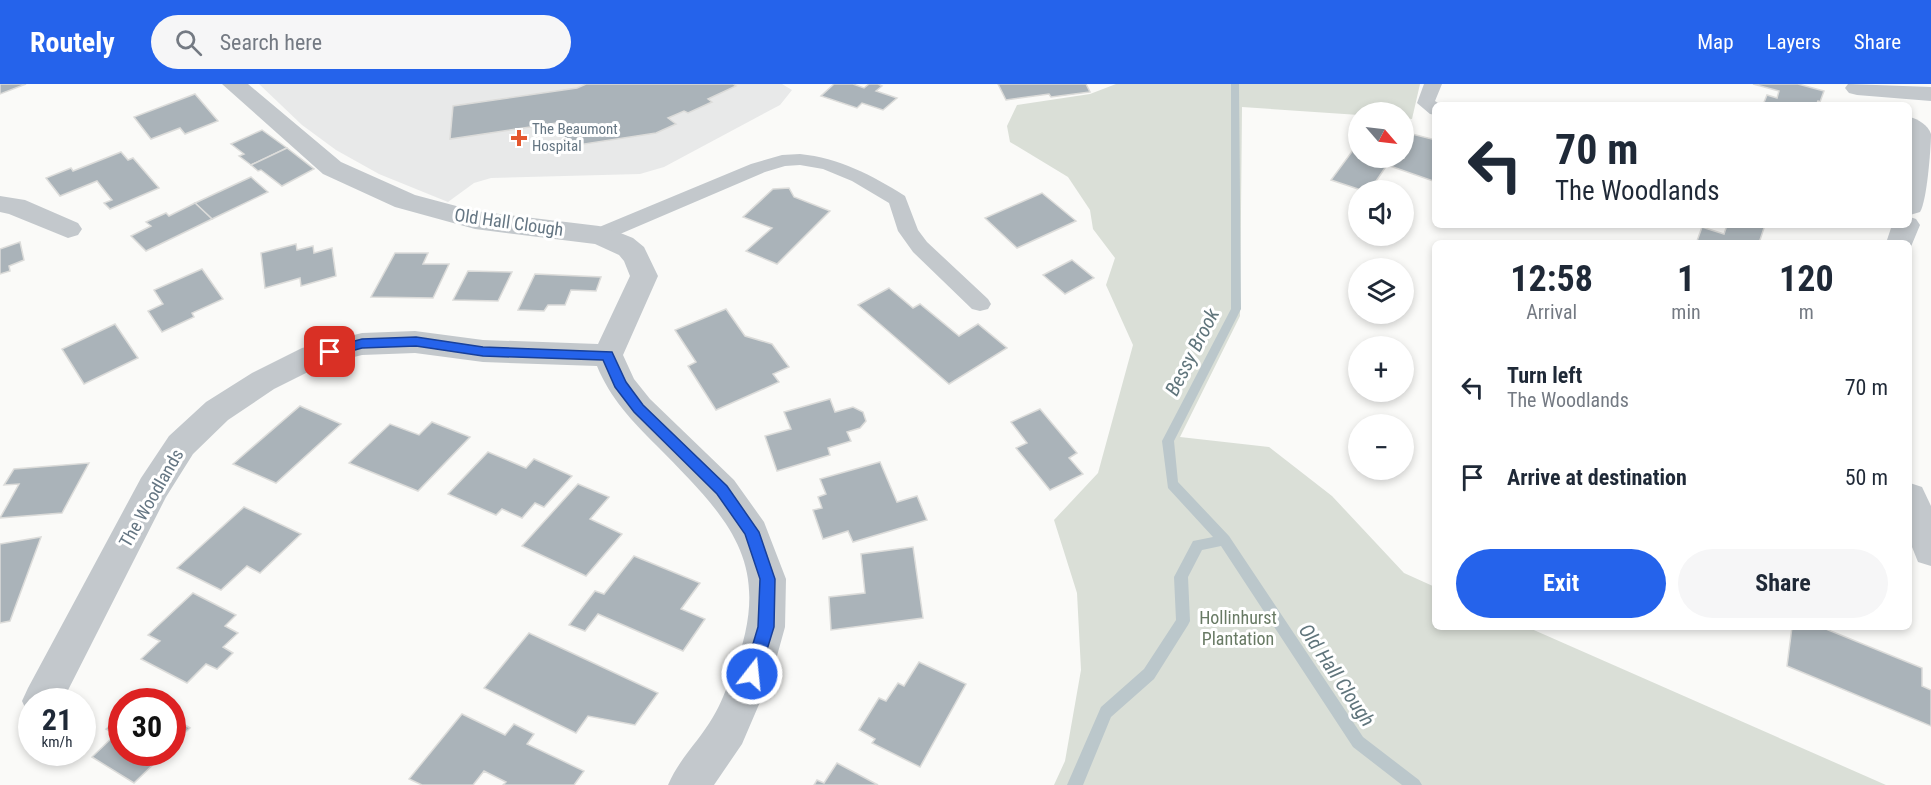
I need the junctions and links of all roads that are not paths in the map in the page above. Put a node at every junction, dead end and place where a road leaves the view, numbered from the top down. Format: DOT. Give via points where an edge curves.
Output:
graph roads {
  1 [pos="241,85"];
  2 [pos="1853,86"];
  3 [pos="1931,94"];
  4 [pos="1877,102"];
  5 [pos="1921,134"];
  6 [pos="1912,193"];
  7 [pos="0,204"];
  8 [pos="69,229"];
  9 [pos="599,235"];
  10 [pos="980,304"];
  11 [pos="608,355"];
  12 [pos="1912,502"];
  13 [pos="1931,551"];
  14 [pos="49,688"];
  15 [pos="689,785"];
  1 -- 9 [label="street, Old Hall Clough" via="332,168 405,201 475,220"];
  2 -- 3 [label="street"];
  2 -- 4 [label="street"];
  5 -- 6 [label="street"];
  7 -- 8 [label="street" via="15,206"];
  9 -- 10 [label="lane" via="758,168 785,160 816,160 898,200 908,231 920,247"];
  9 -- 11 [label="street, Old Hall Clough" via="633,250 644,276"];
  11 -- 14 [label="street, The Woodlands" via="483,351 416,342 362,344 313,356 263,381 217,411 182,445 153,488"];
  11 -- 15 [label="street" via="620,384 639,408 722,490 751,532 768,579 766,627 752,674 728,730"];
  12 -- 13 [label="street"];
}
